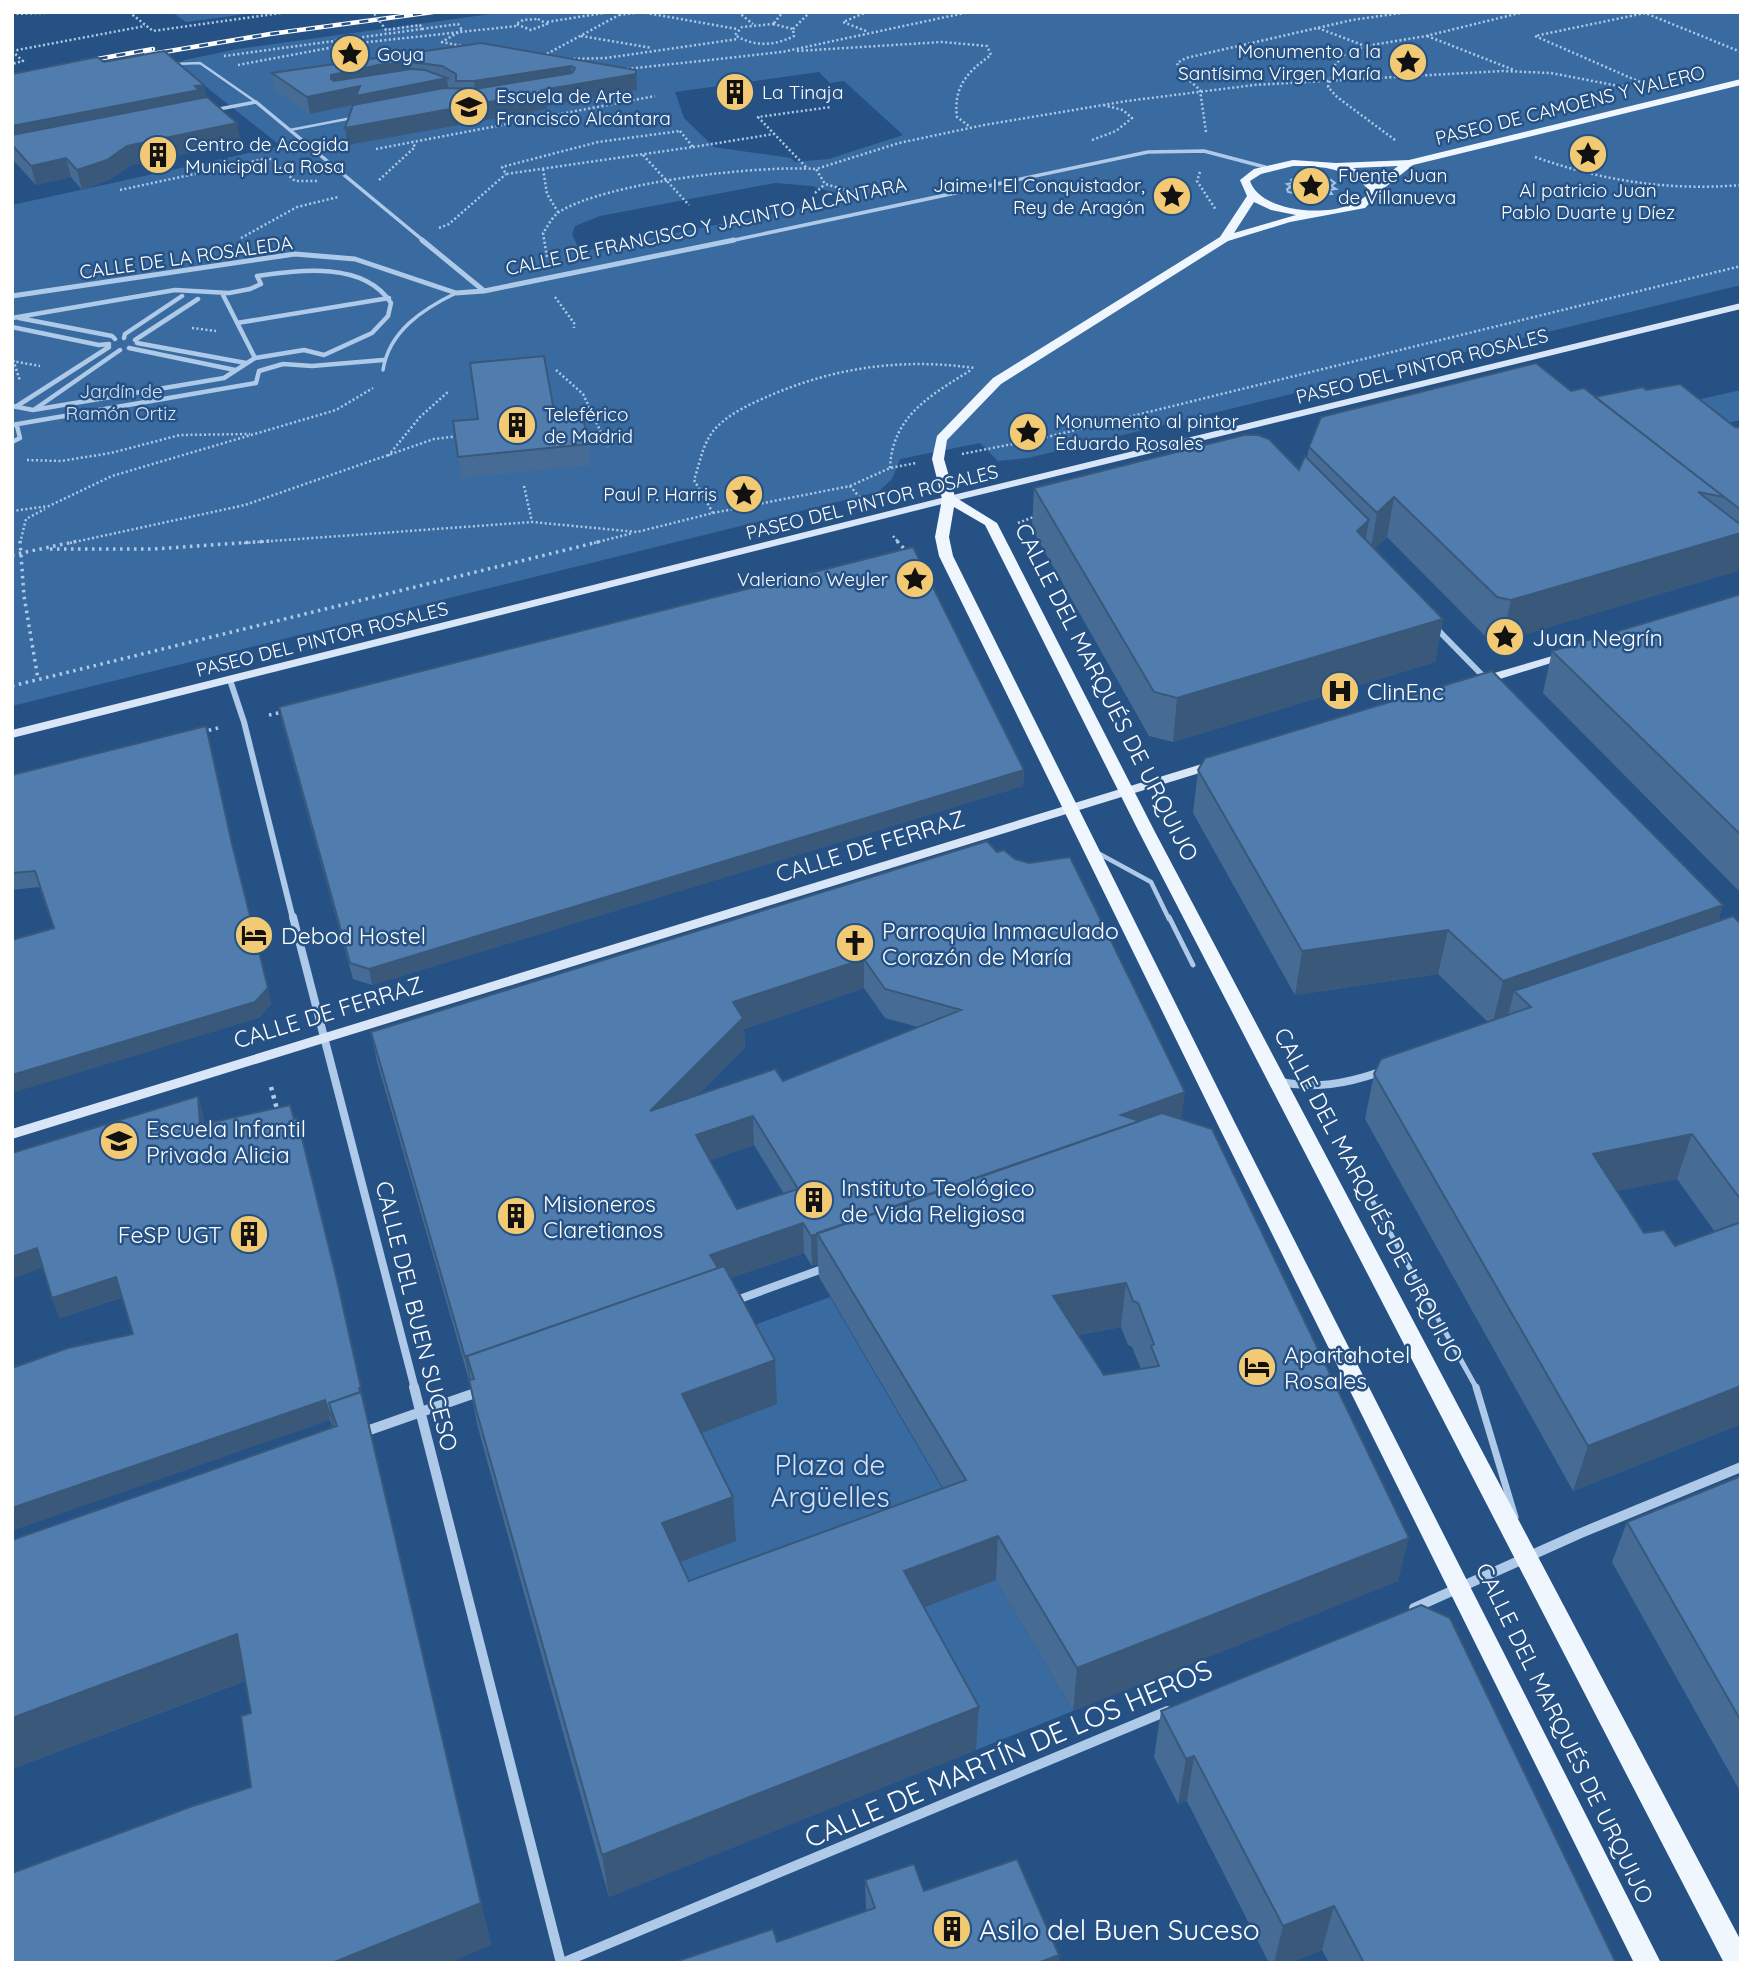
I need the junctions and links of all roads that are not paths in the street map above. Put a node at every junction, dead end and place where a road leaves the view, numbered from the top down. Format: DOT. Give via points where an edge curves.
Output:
graph roads {
  1 [pos="164,65"];
  2 [pos="1741,82"];
  3 [pos="256,102"];
  4 [pos="202,113"];
  5 [pos="355,118"];
  6 [pos="290,130"];
  7 [pos="1409,163"];
  8 [pos="1334,166"];
  9 [pos="1265,167"];
  10 [pos="1376,191"];
  11 [pos="1252,197"];
  12 [pos="1328,213"];
  13 [pos="1224,239"];
  14 [pos="484,290"];
  15 [pos="456,293"];
  16 [pos="223,295"];
  17 [pos="12,296"];
  18 [pos="182,296"];
  19 [pos="389,298"];
  20 [pos="198,299"];
  21 [pos="1741,306"];
  22 [pos="13,318"];
  23 [pos="237,323"];
  24 [pos="12,327"];
  25 [pos="124,338"];
  26 [pos="115,340"];
  27 [pos="136,341"];
  28 [pos="109,346"];
  29 [pos="129,348"];
  30 [pos="120,350"];
  31 [pos="255,358"];
  32 [pos="383,360"];
  33 [pos="246,363"];
  34 [pos="235,370"];
  35 [pos="383,370"];
  36 [pos="15,406"];
  37 [pos="33,410"];
  38 [pos="15,425"];
  39 [pos="12,442"];
  40 [pos="949,499"];
  41 [pos="1428,620"];
  42 [pos="1576,652"];
  43 [pos="230,680"];
  44 [pos="1487,680"];
  45 [pos="1474,684"];
  46 [pos="1496,690"];
  47 [pos="12,734"];
  48 [pos="1229,760"];
  49 [pos="1126,791"];
  50 [pos="1072,808"];
  51 [pos="1093,850"];
  52 [pos="1192,965"];
  53 [pos="324,1036"];
  54 [pos="1392,1068"];
  55 [pos="1277,1082"];
  56 [pos="12,1134"];
  57 [pos="1368,1193"];
  58 [pos="838,1264"];
  59 [pos="720,1305"];
  60 [pos="486,1389"];
  61 [pos="421,1412"];
  62 [pos="355,1435"];
  63 [pos="1741,1467"];
  64 [pos="1527,1557"];
  65 [pos="1462,1589"];
  66 [pos="1404,1612"];
  67 [pos="1174,1708"];
  68 [pos="561,1963"];
  69 [pos="1648,1963"];
  70 [pos="1738,1963"];
  1 -- 3 [label="lane" via="200,63"];
  2 -- 7 [label="main road, PASEO DE CAMOENS Y VALERO"];
  3 -- 4 [label="street"];
  3 -- 6 [label="street, CALLE DE FRANCISCO Y JACINTO ALCÁNTARA"];
  5 -- 6 [label="lane"];
  6 -- 14 [label="street, CALLE DE FRANCISCO Y JACINTO ALCÁNTARA"];
  7 -- 8 [label="main road, PASEO DE CAMOENS Y VALERO"];
  7 -- 10 [label="main road"];
  8 -- 9 [label="main road" via="1298,163"];
  8 -- 10 [label="main road" via="1363,176"];
  9 -- 11 [label="main road" via="1245,180"];
  9 -- 14 [label="street, CALLE DE FRANCISCO Y JACINTO ALCÁNTARA" via="1204,151 1148,152"];
  10 -- 12 [label="main road" via="1363,206"];
  11 -- 12 [label="main road" via="1284,210"];
  11 -- 13 [label="main road"];
  12 -- 13 [label="main road" via="1289,219"];
  13 -- 40 [label="main road" via="997,381 941,439 938,459"];
  14 -- 15 [label="street, CALLE DE LA ROSALEDA"];
  15 -- 17 [label="street, CALLE DE LA ROSALEDA" via="383,266 295,254"];
  15 -- 32 [label="lane" via="438,301 399,334"];
  16 -- 19 [label="street" via="252,290 261,284 257,276 308,271 359,279 377,286"];
  16 -- 22 [label="street" via="178,290"];
  16 -- 23 [label="street"];
  18 -- 25 [label="street"];
  19 -- 23 [label="street"];
  19 -- 31 [label="street" via="384,323 349,345 324,355 304,350"];
  20 -- 27 [label="street"];
  21 -- 40 [label="main road, PASEO DEL PINTOR ROSALES" via="1245,433"];
  22 -- 26 [label="street"];
  23 -- 31 [label="street"];
  24 -- 28 [label="street"];
  25 -- 26 [label="street"];
  25 -- 27 [label="street"];
  26 -- 28 [label="street"];
  27 -- 29 [label="street"];
  27 -- 33 [label="street"];
  28 -- 30 [label="street"];
  28 -- 36 [label="street"];
  29 -- 30 [label="street"];
  29 -- 34 [label="street"];
  30 -- 37 [label="street"];
  31 -- 33 [label="street"];
  32 -- 35 [label="lane"];
  32 -- 38 [label="street" via="274,365 259,371 256,383"];
  33 -- 34 [label="street"];
  34 -- 37 [label="street" via="224,377"];
  36 -- 37 [label="street"];
  38 -- 39 [label="street" via="20,438"];
  40 -- 43 [label="main road, PASEO DEL PINTOR ROSALES"];
  40 -- 49 [label="main road, CALLE DEL MARQUÉS DE URQUIJO" via="990,523"];
  40 -- 50 [label="main road, CALLE DEL MARQUÉS DE URQUIJO" via="942,537 946,556"];
  41 -- 44 [label="street"];
  42 -- 44 [label="main road"];
  43 -- 47 [label="main road, PASEO DEL PINTOR ROSALES"];
  43 -- 53 [label="street, CALLE DEL BUEN SUCESO"];
  44 -- 45 [label="main road"];
  44 -- 46 [label="street"];
  48 -- 49 [label="main road, CALLE DE FERRAZ"];
  49 -- 50 [label="main road, CALLE DE FERRAZ"];
  49 -- 55 [label="main road, CALLE DEL MARQUÉS DE URQUIJO"];
  50 -- 51 [label="main road, CALLE DEL MARQUÉS DE URQUIJO"];
  50 -- 53 [label="main road, CALLE DE FERRAZ"];
  51 -- 52 [label="lane" via="1151,882"];
  51 -- 65 [label="main road, CALLE DEL MARQUÉS DE URQUIJO" via="1221,1127"];
  53 -- 56 [label="main road, CALLE DE FERRAZ"];
  53 -- 61 [label="street, CALLE DEL BUEN SUCESO"];
  54 -- 55 [label="street" via="1339,1087"];
  55 -- 64 [label="main road, CALLE DEL MARQUÉS DE URQUIJO"];
  57 -- 64 [label="lane" via="1478,1391"];
  58 -- 59 [label="street"];
  60 -- 61 [label="street"];
  61 -- 62 [label="street"];
  61 -- 68 [label="street, CALLE DEL BUEN SUCESO"];
  63 -- 64 [label="street"];
  64 -- 65 [label="street"];
  64 -- 70 [label="main road, CALLE DEL MARQUÉS DE URQUIJO"];
  65 -- 66 [label="street"];
  65 -- 69 [label="main road, CALLE DEL MARQUÉS DE URQUIJO"];
  67 -- 68 [label="street, CALLE DE MARTÍN DE LOS HEROS"];
}
